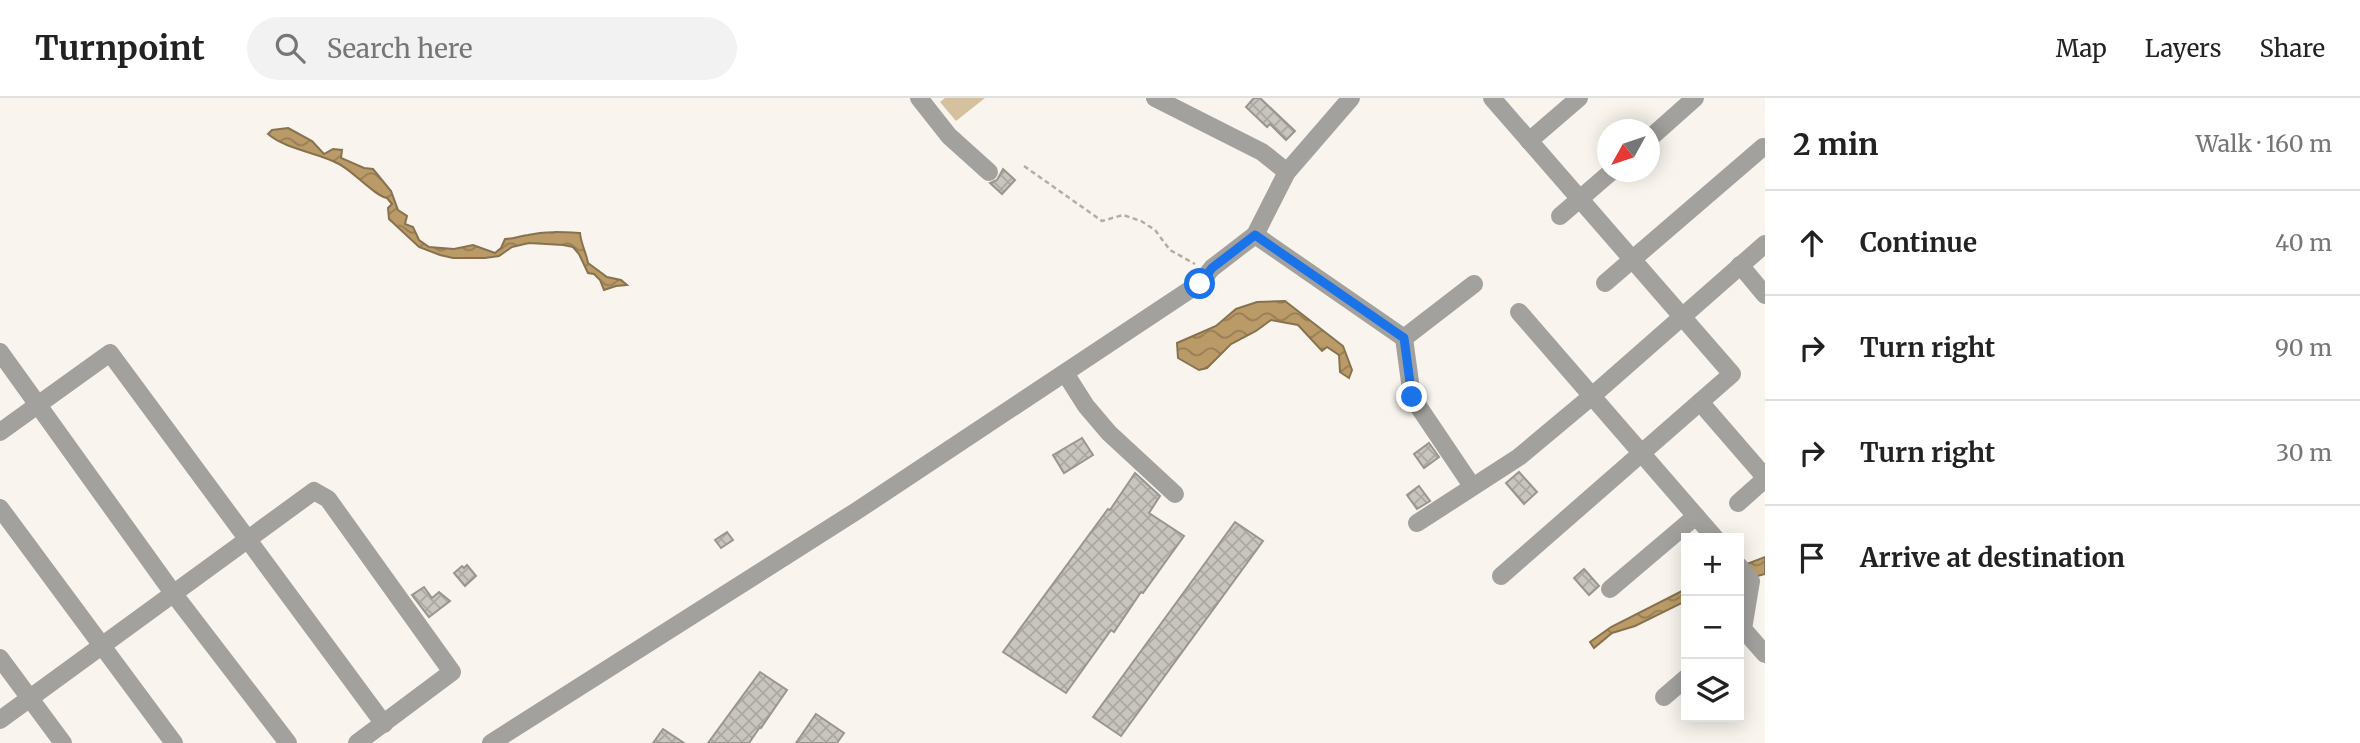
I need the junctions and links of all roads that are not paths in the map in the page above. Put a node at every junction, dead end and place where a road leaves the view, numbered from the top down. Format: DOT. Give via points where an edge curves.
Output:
graph roads {
  1 [pos="919,98"];
  2 [pos="1155,98"];
  3 [pos="1351,98"];
  4 [pos="1492,98"];
  5 [pos="1579,98"];
  6 [pos="1695,98"];
  7 [pos="1660,129"];
  8 [pos="1529,141"];
  9 [pos="1763,147"];
  10 [pos="989,172"];
  11 [pos="1287,172"];
  12 [pos="1600,182"];
  13 [pos="1580,199"];
  14 [pos="1560,216"];
  15 [pos="1255,235"];
  16 [pos="1765,244"];
  17 [pos="1632,260"];
  18 [pos="1740,265"];
  19 [pos="1605,283"];
  20 [pos="1474,284"];
  21 [pos="1765,295"];
  22 [pos="1519,312"];
  23 [pos="1681,316"];
  24 [pos="1404,338"];
  25 [pos="0,352"];
  26 [pos="1065,373"];
  27 [pos="1592,396"];
  28 [pos="1700,402"];
  29 [pos="37,404"];
  30 [pos="0,432"];
  31 [pos="1640,453"];
  32 [pos="1765,478"];
  33 [pos="1472,486"];
  34 [pos="1175,494"];
  35 [pos="1738,503"];
  36 [pos="0,509"];
  37 [pos="1696,516"];
  38 [pos="1417,523"];
  39 [pos="1711,533"];
  40 [pos="249,538"];
  41 [pos="1744,572"];
  42 [pos="1501,576"];
  43 [pos="1610,589"];
  44 [pos="173,593"];
  45 [pos="1744,616"];
  46 [pos="1744,634"];
  47 [pos="102,646"];
  48 [pos="1765,654"];
  49 [pos="0,657"];
  50 [pos="1681,682"];
  51 [pos="1664,697"];
  52 [pos="30,698"];
  53 [pos="0,720"];
  54 [pos="384,724"];
  55 [pos="63,743"];
  56 [pos="174,743"];
  57 [pos="288,743"];
  58 [pos="358,743"];
  59 [pos="491,743"];
  1 -- 10 [label="street" via="949,136"];
  2 -- 11 [label="street" via="1262,152"];
  3 -- 11 [label="street"];
  4 -- 8 [label="street"];
  5 -- 8 [label="street"];
  6 -- 7 [label="street"];
  8 -- 13 [label="street"];
  9 -- 17 [label="street"];
  11 -- 15 [label="street"];
  12 -- 13 [label="street"];
  13 -- 14 [label="street"];
  13 -- 17 [label="street"];
  15 -- 24 [label="street"];
  15 -- 26 [label="street" via="1212,268 1200,284"];
  16 -- 18 [label="street"];
  17 -- 19 [label="street"];
  17 -- 23 [label="street"];
  18 -- 21 [label="street"];
  18 -- 23 [label="street"];
  20 -- 24 [label="street"];
  22 -- 27 [label="street"];
  23 -- 27 [label="street"];
  23 -- 28 [label="street" via="1732,374"];
  24 -- 33 [label="street" via="1412,397"];
  25 -- 29 [label="street"];
  26 -- 34 [label="street" via="1109,433"];
  26 -- 59 [label="street"];
  27 -- 31 [label="street"];
  27 -- 33 [label="street" via="1519,457"];
  28 -- 31 [label="street"];
  28 -- 32 [label="street"];
  29 -- 30 [label="street"];
  29 -- 40 [label="street" via="110,353"];
  29 -- 44 [label="street"];
  31 -- 37 [label="street"];
  31 -- 42 [label="street"];
  32 -- 35 [label="street"];
  33 -- 38 [label="street"];
  36 -- 47 [label="street"];
  37 -- 39 [label="street"];
  37 -- 43 [label="street"];
  40 -- 44 [label="street"];
  40 -- 54 [label="street"];
  40 -- 54 [label="street" via="314,491 328,499 452,672"];
  41 -- 45 [label="street" via="1751,581"];
  44 -- 47 [label="street"];
  44 -- 57 [label="street"];
  46 -- 48 [label="street"];
  47 -- 52 [label="street"];
  47 -- 56 [label="street"];
  49 -- 52 [label="street"];
  50 -- 51 [label="street"];
  52 -- 53 [label="street"];
  52 -- 55 [label="street"];
  54 -- 58 [label="street"];
}
